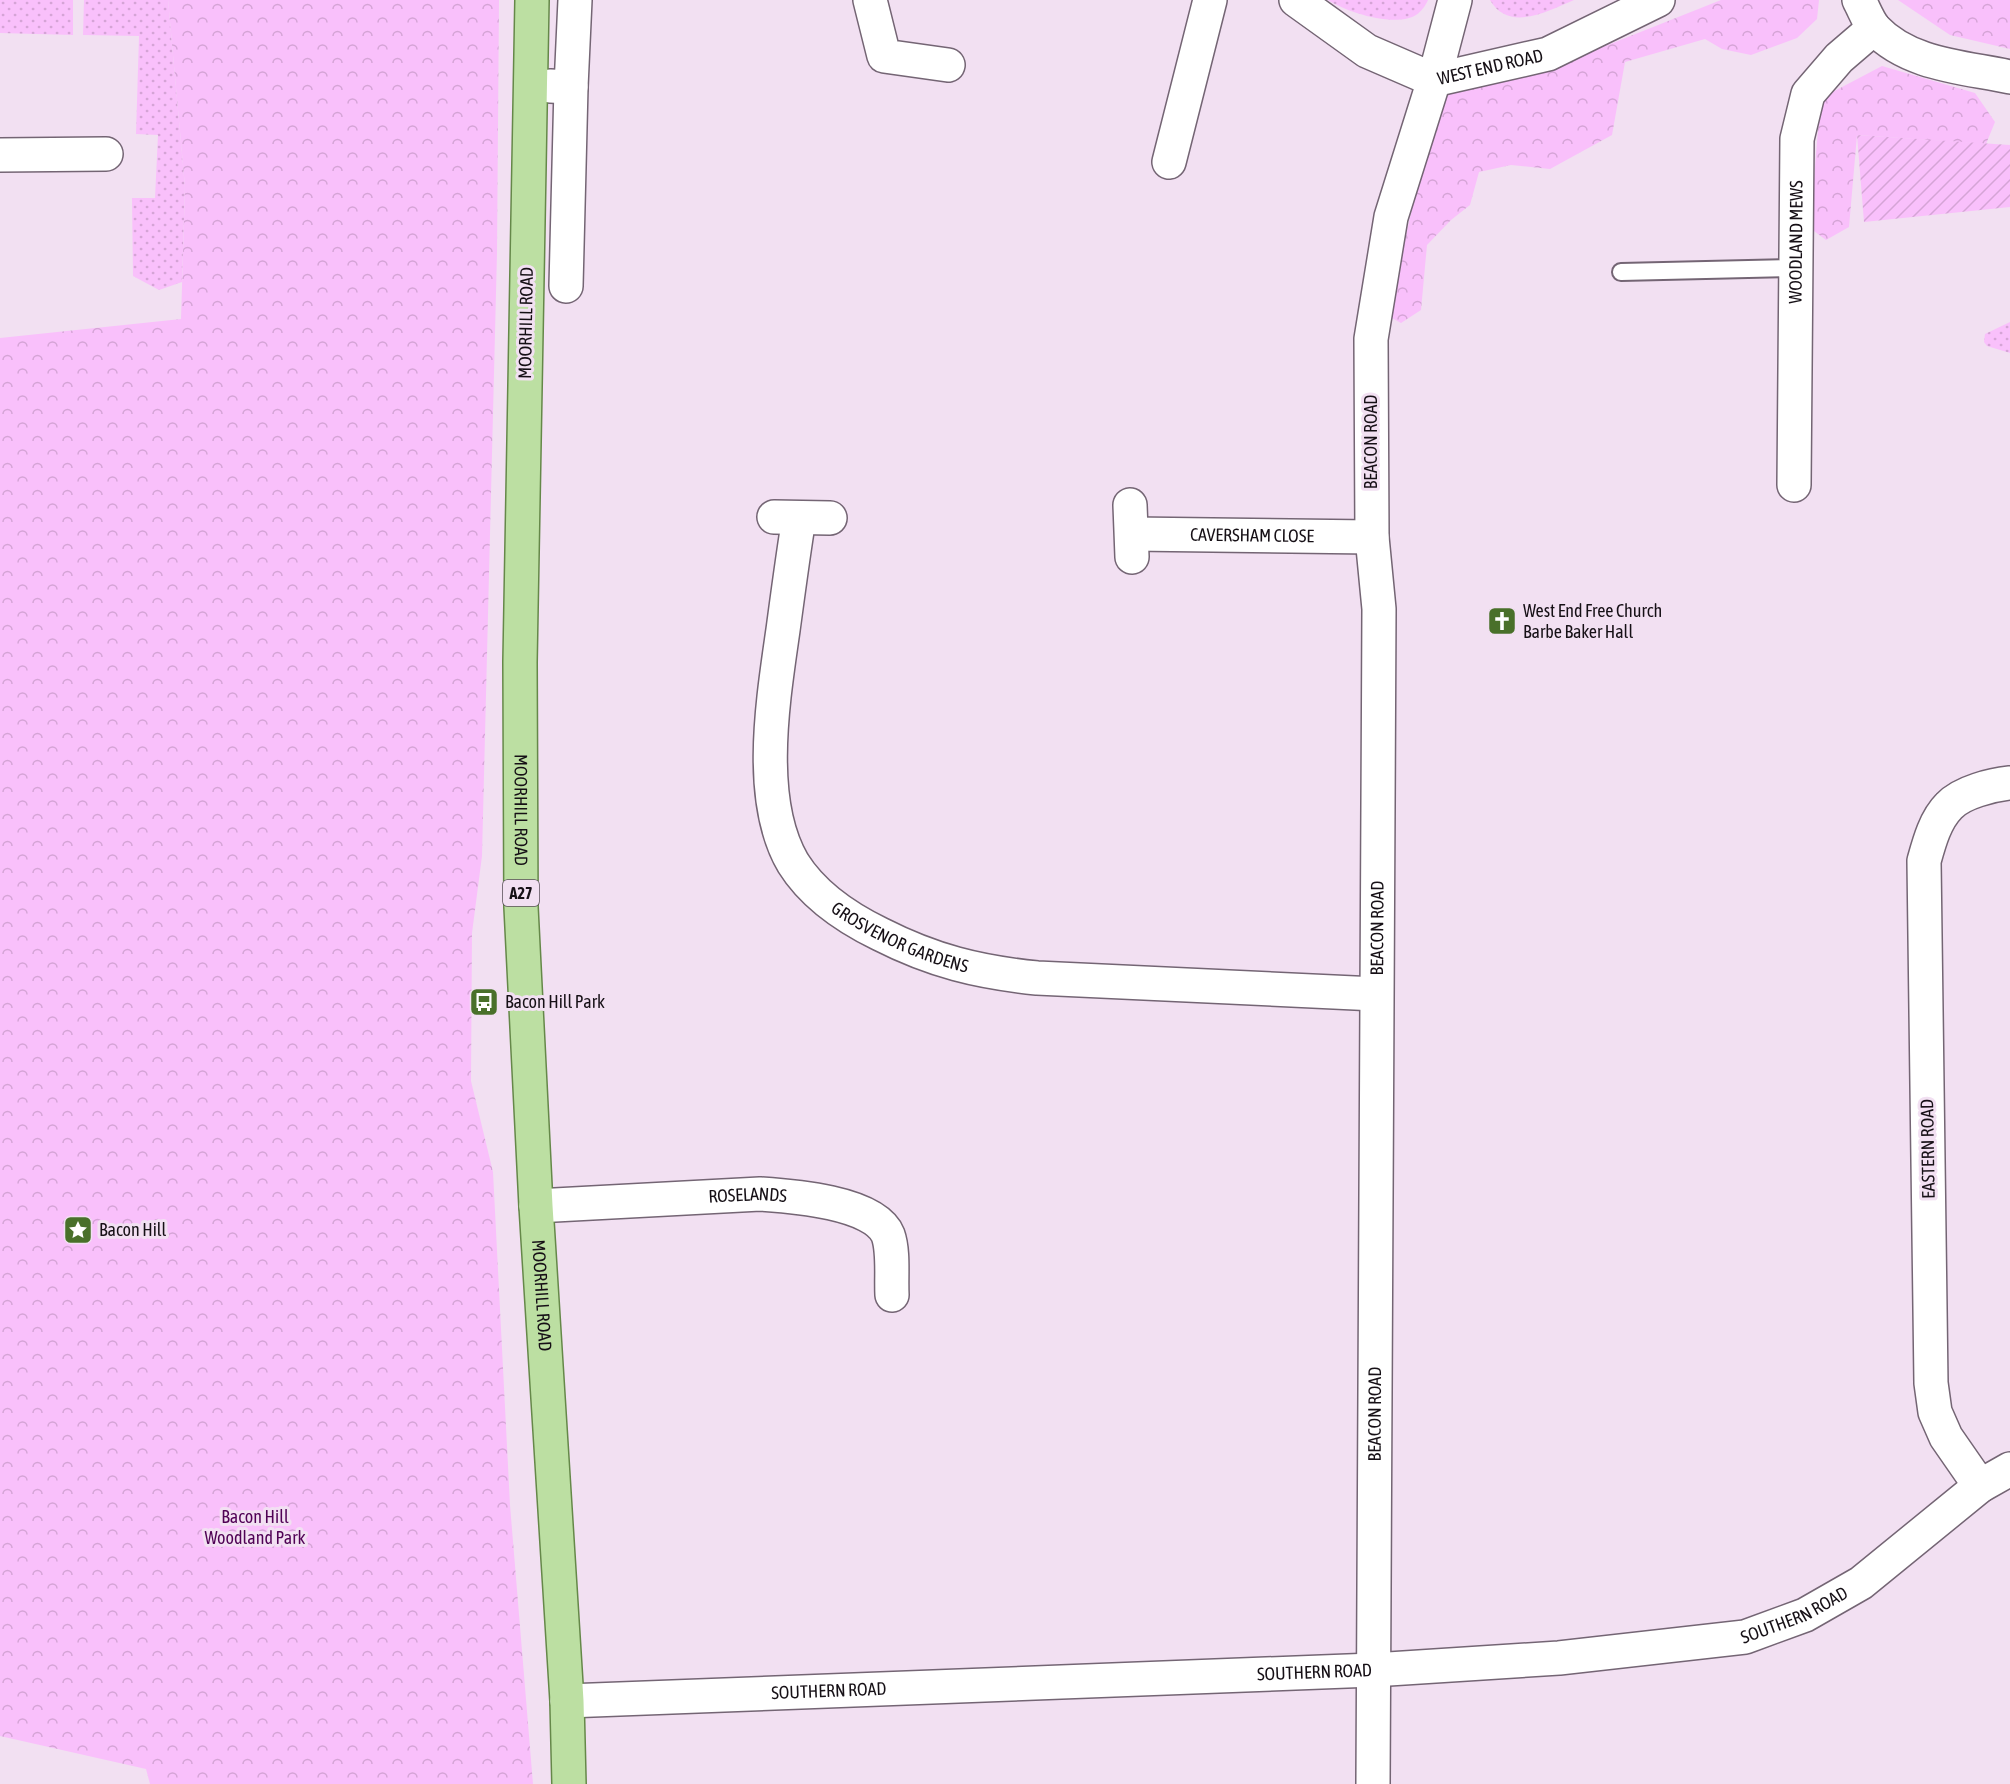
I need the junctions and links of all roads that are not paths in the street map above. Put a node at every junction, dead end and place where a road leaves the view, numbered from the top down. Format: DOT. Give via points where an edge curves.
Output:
graph roads {
  1 [pos="532,0"];
  2 [pos="575,0"];
  3 [pos="870,0"];
  4 [pos="1210,0"];
  5 [pos="1296,0"];
  6 [pos="1455,0"];
  7 [pos="1658,0"];
  8 [pos="1867,14"];
  9 [pos="948,65"];
  10 [pos="2010,77"];
  11 [pos="1434,80"];
  12 [pos="531,85"];
  13 [pos="571,87"];
  14 [pos="106,154"];
  15 [pos="0,155"];
  16 [pos="1169,162"];
  17 [pos="1796,268"];
  18 [pos="1622,272"];
  19 [pos="566,286"];
  20 [pos="1794,485"];
  21 [pos="801,517"];
  22 [pos="1131,532"];
  23 [pos="1372,537"];
  24 [pos="2010,783"];
  25 [pos="1376,994"];
  26 [pos="536,1206"];
  27 [pos="892,1295"];
  28 [pos="2010,1469"];
  29 [pos="1980,1486"];
  30 [pos="1373,1670"];
  31 [pos="567,1701"];
  32 [pos="569,1784"];
  33 [pos="1373,1784"];
  1 -- 12 [label="main road, MOORHILL ROAD / A27"];
  2 -- 13 [label="street"];
  3 -- 9 [label="street" via="884,56"];
  4 -- 16 [label="street"];
  5 -- 11 [label="street, WEST END ROAD" via="1367,51"];
  6 -- 11 [label="street, BEACON ROAD"];
  7 -- 11 [label="street, WEST END ROAD" via="1548,54"];
  8 -- 10 [label="street, WOODLAND MEWS" via="1898,47 1920,58"];
  8 -- 17 [label="street, WOODLAND MEWS" via="1839,58 1808,94 1797,139"];
  11 -- 23 [label="street, BEACON ROAD" via="1391,217 1371,339"];
  12 -- 13 [label="street"];
  12 -- 26 [label="main road, MOORHILL ROAD / A27" via="520,732 521,907"];
  13 -- 19 [label="street"];
  14 -- 15 [label="street"];
  17 -- 18 [label="lane"];
  17 -- 20 [label="street, WOODLAND MEWS"];
  21 -- 25 [label="street, GROSVENOR GARDENS" via="772,701 771,786 778,827 793,863 818,894 858,923 905,947 951,964 997,974"];
  22 -- 23 [label="street, CAVERSHAM CLOSE"];
  23 -- 25 [label="street, BEACON ROAD" via="1379,609"];
  24 -- 29 [label="street, EASTERN ROAD" via="1972,792 1950,805 1936,827 1924,861 1931,1383 1935,1412 1946,1437"];
  25 -- 30 [label="street, BEACON ROAD"];
  26 -- 27 [label="street, ROSELANDS" via="760,1194 793,1196 860,1211 877,1221 887,1234"];
  26 -- 31 [label="main road, MOORHILL ROAD / A27"];
  28 -- 29 [label="street, SOUTHERN ROAD"];
  29 -- 30 [label="street, SOUTHERN ROAD" via="1861,1583 1805,1615 1745,1637 1559,1658"];
  30 -- 31 [label="street, SOUTHERN ROAD"];
  30 -- 33 [label="street, BEACON ROAD"];
  31 -- 32 [label="main road, MOORHILL ROAD / A27"];
}
